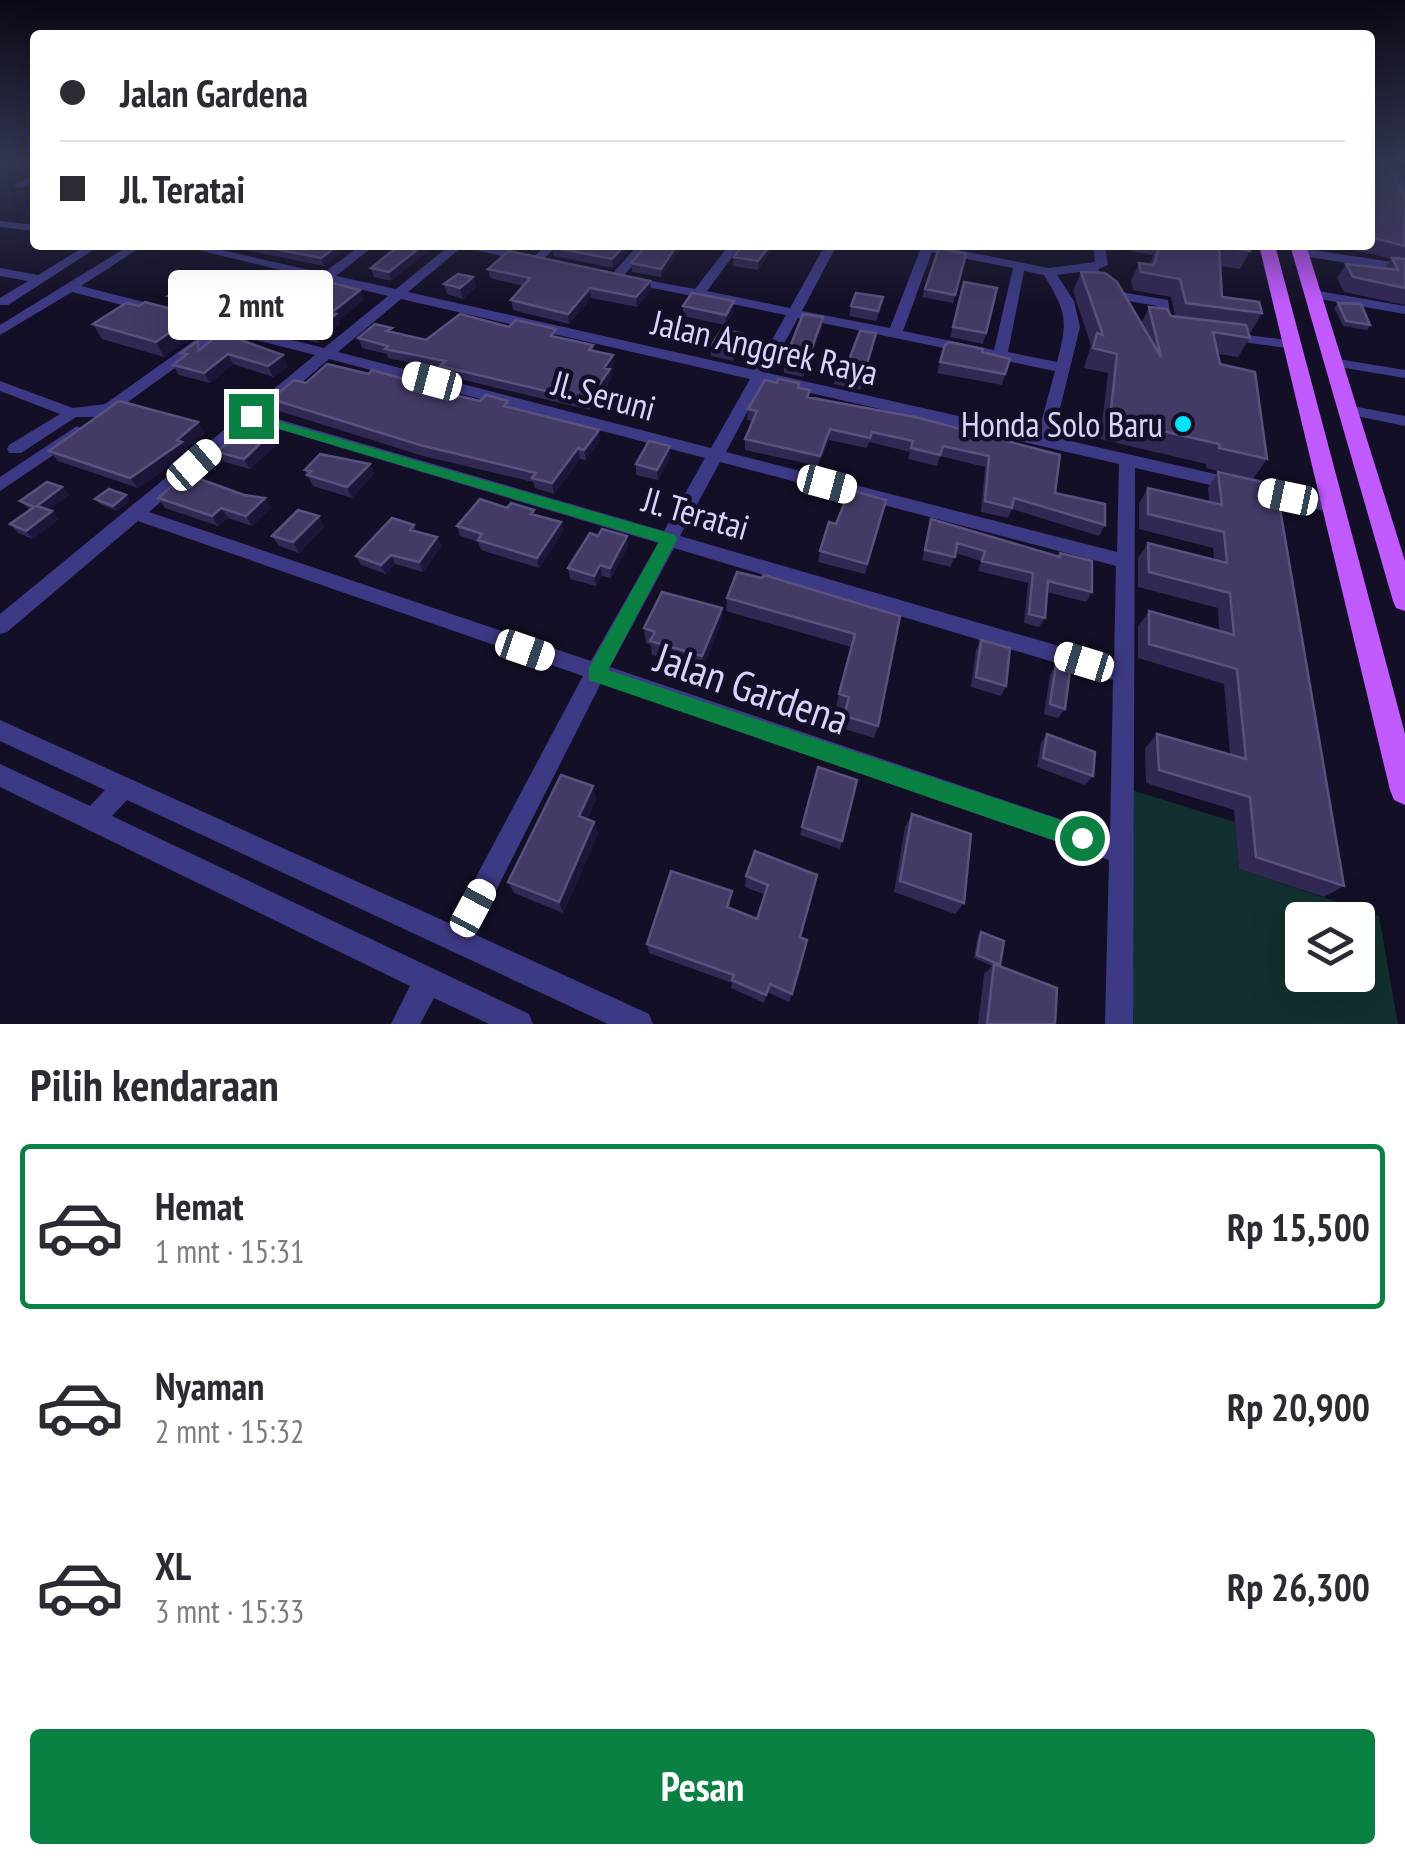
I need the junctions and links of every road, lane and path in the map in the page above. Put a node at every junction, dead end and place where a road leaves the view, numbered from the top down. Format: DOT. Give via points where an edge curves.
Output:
graph roads {
  1 [pos="0,224"];
  2 [pos="30,227"];
  3 [pos="87,250"];
  4 [pos="130,250"];
  5 [pos="205,250"];
  6 [pos="362,250"];
  7 [pos="450,250"];
  8 [pos="490,250"];
  9 [pos="548,250"];
  10 [pos="639,250"];
  11 [pos="730,250"];
  12 [pos="829,250"];
  13 [pos="920,250"];
  14 [pos="940,250"];
  15 [pos="1098,250"];
  16 [pos="1269,250"];
  17 [pos="1300,250"];
  18 [pos="1310,250"];
  19 [pos="537,260"];
  20 [pos="553,263"];
  21 [pos="1096,266"];
  22 [pos="1019,267"];
  23 [pos="1405,268"];
  24 [pos="0,272"];
  25 [pos="1049,272"];
  26 [pos="601,273"];
  27 [pos="616,276"];
  28 [pos="326,277"];
  29 [pos="40,279"];
  30 [pos="70,287"];
  31 [pos="397,293"];
  32 [pos="699,293"];
  33 [pos="1312,294"];
  34 [pos="3,302"];
  35 [pos="1405,310"];
  36 [pos="793,314"];
  37 [pos="223,327"];
  38 [pos="1181,330"];
  39 [pos="0,331"];
  40 [pos="895,334"];
  41 [pos="1210,334"];
  42 [pos="1294,345"];
  43 [pos="325,354"];
  44 [pos="1000,356"];
  45 [pos="1332,362"];
  46 [pos="1063,368"];
  47 [pos="1405,374"];
  48 [pos="758,376"];
  49 [pos="0,386"];
  50 [pos="110,408"];
  51 [pos="1347,410"];
  52 [pos="72,413"];
  53 [pos="251,416"];
  54 [pos="1405,422"];
  55 [pos="1044,442"];
  56 [pos="8,446"];
  57 [pos="715,455"];
  58 [pos="39,458"];
  59 [pos="1126,462"];
  60 [pos="0,485"];
  61 [pos="1334,508"];
  62 [pos="136,514"];
  63 [pos="669,539"];
  64 [pos="1398,557"];
  65 [pos="1124,561"];
  66 [pos="1405,600"];
  67 [pos="0,626"];
  68 [pos="1122,672"];
  69 [pos="596,674"];
  70 [pos="0,730"];
  71 [pos="1,777"];
  72 [pos="124,786"];
  73 [pos="1405,790"];
  74 [pos="94,820"];
  75 [pos="1119,851"];
  76 [pos="457,940"];
  77 [pos="428,981"];
  78 [pos="405,1024"];
  79 [pos="519,1024"];
  80 [pos="639,1024"];
  81 [pos="1119,1024"];
  1 -- 2 [label="street"];
  3 -- 29 [label="street"];
  4 -- 30 [label="street"];
  5 -- 28 [label="street, Jalan Anggrek Raya"];
  6 -- 28 [label="street"];
  7 -- 31 [label="street"];
  8 -- 19 [label="street"];
  9 -- 19 [label="street"];
  10 -- 27 [label="street"];
  11 -- 32 [label="street"];
  12 -- 36 [label="street"];
  13 -- 40 [label="street"];
  14 -- 22 [label="street"];
  15 -- 21 [label="street"];
  16 -- 42 [label="main road"];
  17 -- 33 [label="main road"];
  18 -- 23 [label="street"];
  19 -- 20 [label="street"];
  21 -- 25 [label="street"];
  21 -- 38 [label="street" via="1110,294 1163,303 1166,327"];
  22 -- 25 [label="street"];
  22 -- 44 [label="street"];
  24 -- 29 [label="street"];
  25 -- 46 [label="street" via="1073,321"];
  26 -- 27 [label="street"];
  27 -- 32 [label="street"];
  28 -- 31 [label="street, Jalan Anggrek Raya"];
  29 -- 34 [label="street"];
  30 -- 37 [label="street, Jl. Seruni"];
  30 -- 39 [label="street"];
  31 -- 43 [label="street"];
  31 -- 48 [label="street, Jalan Anggrek Raya"];
  32 -- 36 [label="street"];
  33 -- 35 [label="street"];
  33 -- 45 [label="main road"];
  36 -- 40 [label="street"];
  36 -- 48 [label="street"];
  37 -- 43 [label="street, Jl. Seruni"];
  37 -- 50 [label="street"];
  40 -- 44 [label="street"];
  41 -- 42 [label="street"];
  42 -- 61 [label="main road"];
  43 -- 53 [label="street"];
  43 -- 57 [label="street, Jl. Seruni"];
  44 -- 46 [label="street"];
  45 -- 47 [label="street"];
  45 -- 51 [label="main road"];
  46 -- 55 [label="street"];
  48 -- 55 [label="street, Jalan Anggrek Raya"];
  48 -- 57 [label="street"];
  49 -- 52 [label="street"];
  50 -- 52 [label="street"];
  50 -- 58 [label="street"];
  51 -- 54 [label="street"];
  51 -- 64 [label="main road"];
  52 -- 56 [label="street"];
  53 -- 62 [label="street"];
  53 -- 63 [label="street, Jl. Teratai"];
  55 -- 59 [label="street, Jalan Anggrek Raya"];
  56 -- 58 [label="street"];
  57 -- 63 [label="street"];
  57 -- 65 [label="street, Jl. Seruni"];
  58 -- 60 [label="street"];
  59 -- 61 [label="street, Jalan Anggrek Raya"];
  59 -- 65 [label="street"];
  61 -- 73 [label="main road"];
  62 -- 67 [label="street"];
  62 -- 69 [label="street, Jalan Gardena"];
  63 -- 68 [label="street, Jl. Teratai"];
  63 -- 69 [label="street"];
  64 -- 66 [label="main road"];
  65 -- 68 [label="street"];
  68 -- 75 [label="street"];
  69 -- 75 [label="street, Jalan Gardena"];
  69 -- 76 [label="street"];
  70 -- 72 [label="street"];
  71 -- 74 [label="street"];
  72 -- 74 [label="street"];
  72 -- 76 [label="street"];
  74 -- 77 [label="street"];
  75 -- 81 [label="street"];
  76 -- 80 [label="street"];
  77 -- 78 [label="street"];
  77 -- 79 [label="street"];
}
